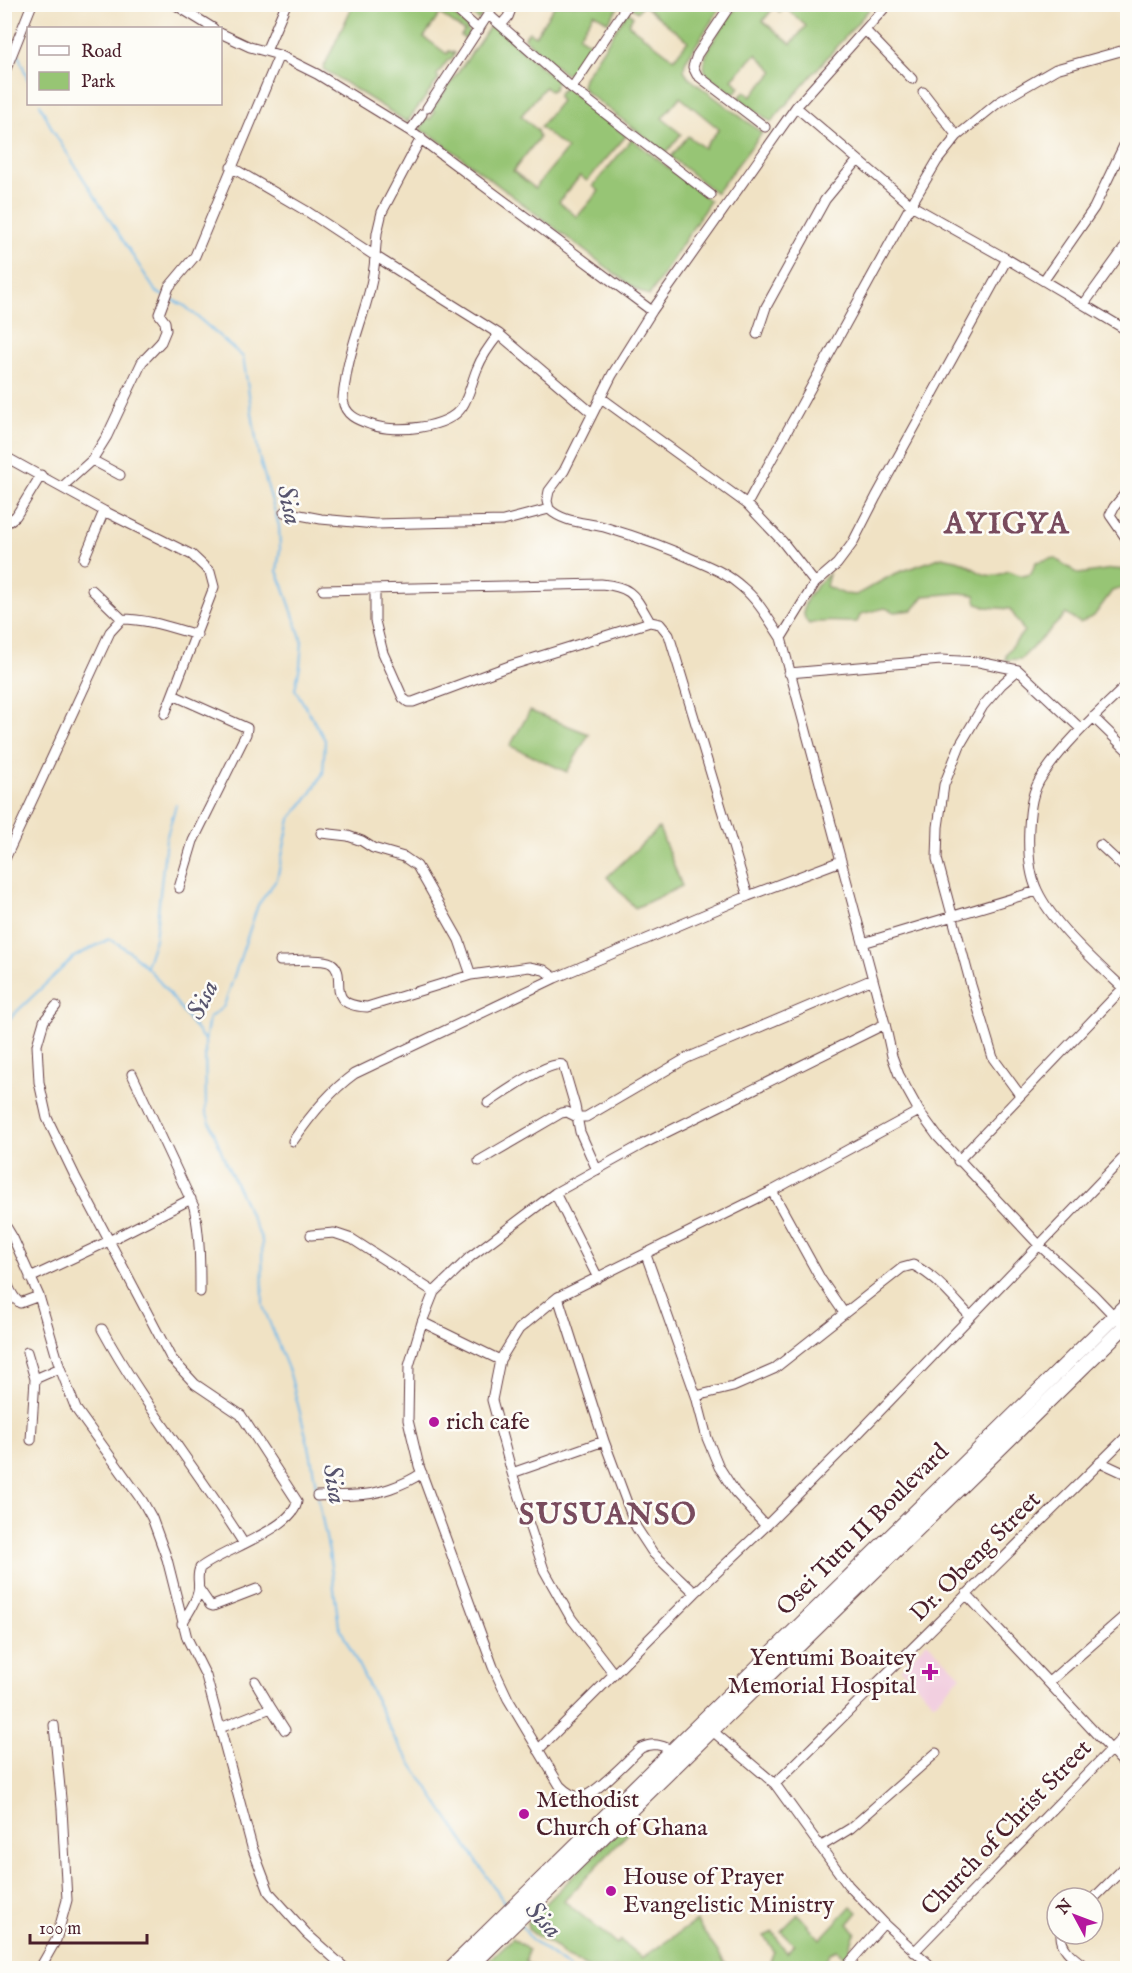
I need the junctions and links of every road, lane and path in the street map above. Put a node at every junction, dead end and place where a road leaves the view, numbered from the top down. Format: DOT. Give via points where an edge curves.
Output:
graph roads {
  1 [pos="32,4"];
  2 [pos="174,4"];
  3 [pos="286,4"];
  4 [pos="450,4"];
  5 [pos="495,4"];
  6 [pos="513,4"];
  7 [pos="627,4"];
  8 [pos="888,4"];
  9 [pos="730,5"];
  10 [pos="489,15"];
  11 [pos="501,25"];
  12 [pos="211,27"];
  13 [pos="479,30"];
  14 [pos="865,30"];
  15 [pos="222,34"];
  16 [pos="1128,49"];
  17 [pos="266,51"];
  18 [pos="279,55"];
  19 [pos="4,74"];
  20 [pos="912,79"];
  21 [pos="572,88"];
  22 [pos="923,92"];
  23 [pos="796,107"];
  24 [pos="765,127"];
  25 [pos="410,131"];
  26 [pos="957,136"];
  27 [pos="1128,137"];
  28 [pos="421,138"];
  29 [pos="858,160"];
  30 [pos="1117,160"];
  31 [pos="1128,165"];
  32 [pos="231,167"];
  33 [pos="711,195"];
  34 [pos="911,205"];
  35 [pos="1128,243"];
  36 [pos="375,256"];
  37 [pos="1007,259"];
  38 [pos="1044,280"];
  39 [pos="1084,304"];
  40 [pos="652,311"];
  41 [pos="1128,331"];
  42 [pos="499,334"];
  43 [pos="757,334"];
  44 [pos="600,397"];
  45 [pos="591,413"];
  46 [pos="4,456"];
  47 [pos="92,460"];
  48 [pos="41,475"];
  49 [pos="120,475"];
  50 [pos="62,487"];
  51 [pos="1128,490"];
  52 [pos="747,504"];
  53 [pos="549,509"];
  54 [pos="104,511"];
  55 [pos="284,512"];
  56 [pos="4,525"];
  57 [pos="1128,541"];
  58 [pos="84,559"];
  59 [pos="815,583"];
  60 [pos="375,589"];
  61 [pos="92,590"];
  62 [pos="323,590"];
  63 [pos="122,619"];
  64 [pos="650,622"];
  65 [pos="197,635"];
  66 [pos="781,638"];
  67 [pos="1018,670"];
  68 [pos="789,673"];
  69 [pos="1128,684"];
  70 [pos="173,695"];
  71 [pos="165,714"];
  72 [pos="1093,717"];
  73 [pos="1081,729"];
  74 [pos="1128,751"];
  75 [pos="321,833"];
  76 [pos="1100,845"];
  77 [pos="4,861"];
  78 [pos="841,861"];
  79 [pos="1128,871"];
  80 [pos="179,888"];
  81 [pos="1037,891"];
  82 [pos="748,896"];
  83 [pos="952,917"];
  84 [pos="863,943"];
  85 [pos="280,961"];
  86 [pos="471,975"];
  87 [pos="555,978"];
  88 [pos="873,979"];
  89 [pos="1126,988"];
  90 [pos="56,1006"];
  91 [pos="885,1024"];
  92 [pos="132,1074"];
  93 [pos="1020,1095"];
  94 [pos="488,1103"];
  95 [pos="919,1111"];
  96 [pos="577,1117"];
  97 [pos="293,1141"];
  98 [pos="1128,1154"];
  99 [pos="479,1161"];
  100 [pos="958,1161"];
  101 [pos="597,1170"];
  102 [pos="772,1191"];
  103 [pos="555,1193"];
  104 [pos="190,1199"];
  105 [pos="4,1223"];
  106 [pos="311,1235"];
  107 [pos="109,1241"];
  108 [pos="1039,1245"];
  109 [pos="646,1255"];
  110 [pos="4,1277"];
  111 [pos="30,1278"];
  112 [pos="598,1278"];
  113 [pos="200,1292"];
  114 [pos="434,1292"];
  115 [pos="39,1296"];
  116 [pos="558,1297"];
  117 [pos="1128,1303"];
  118 [pos="844,1313"];
  119 [pos="970,1316"];
  120 [pos="1114,1316"];
  121 [pos="422,1322"];
  122 [pos="1126,1325"];
  123 [pos="102,1329"];
  124 [pos="27,1352"];
  125 [pos="500,1360"];
  126 [pos="60,1368"];
  127 [pos="35,1379"];
  128 [pos="696,1396"];
  129 [pos="1128,1435"];
  130 [pos="31,1440"];
  131 [pos="604,1441"];
  132 [pos="1100,1461"];
  133 [pos="422,1473"];
  134 [pos="512,1473"];
  135 [pos="1128,1475"];
  136 [pos="317,1496"];
  137 [pos="766,1526"];
  138 [pos="244,1544"];
  139 [pos="199,1589"];
  140 [pos="257,1589"];
  141 [pos="695,1593"];
  142 [pos="966,1594"];
  143 [pos="1128,1613"];
  144 [pos="182,1624"];
  145 [pos="614,1674"];
  146 [pos="255,1681"];
  147 [pos="1049,1682"];
  148 [pos="271,1708"];
  149 [pos="702,1720"];
  150 [pos="54,1725"];
  151 [pos="220,1728"];
  152 [pos="285,1730"];
  153 [pos="712,1731"];
  154 [pos="1128,1732"];
  155 [pos="538,1750"];
  156 [pos="672,1750"];
  157 [pos="1109,1750"];
  158 [pos="936,1753"];
  159 [pos="1128,1768"];
  160 [pos="775,1784"];
  161 [pos="820,1847"];
  162 [pos="1128,1864"];
  163 [pos="1105,1887"];
  164 [pos="531,1898"];
  165 [pos="884,1923"];
  166 [pos="493,1935"];
  167 [pos="1063,1946"];
  168 [pos="914,1952"];
  169 [pos="40,1968"];
  170 [pos="345,1968"];
  171 [pos="451,1968"];
  172 [pos="469,1968"];
  173 [pos="845,1968"];
  174 [pos="933,1968"];
  175 [pos="1087,1968"];
  1 -- 19 [label="street"];
  2 -- 12 [label="street"];
  3 -- 17 [label="street"];
  4 -- 13 [label="street"];
  5 -- 10 [label="street"];
  6 -- 11 [label="street"];
  7 -- 21 [label="street"];
  8 -- 14 [label="street"];
  9 -- 24 [label="street" via="697,55 693,68"];
  10 -- 11 [label="street"];
  10 -- 13 [label="street"];
  11 -- 21 [label="street"];
  13 -- 25 [label="street"];
  14 -- 20 [label="street"];
  14 -- 23 [label="street"];
  15 -- 17 [label="street"];
  16 -- 26 [label="street" via="1056,69 999,102"];
  17 -- 18 [label="street"];
  18 -- 25 [label="street"];
  18 -- 32 [label="street"];
  21 -- 33 [label="street"];
  22 -- 26 [label="street"];
  23 -- 29 [label="street"];
  23 -- 40 [label="street"];
  25 -- 28 [label="street"];
  26 -- 34 [label="street"];
  27 -- 30 [label="street"];
  28 -- 36 [label="street" via="382,213"];
  28 -- 40 [label="street"];
  29 -- 34 [label="street"];
  29 -- 43 [label="street" via="825,200 766,308"];
  30 -- 31 [label="street"];
  30 -- 38 [label="street" via="1094,208"];
  32 -- 36 [label="street"];
  32 -- 47 [label="street" via="195,256 169,287 162,302 159,314 166,330 161,342 142,362"];
  34 -- 37 [label="street"];
  34 -- 52 [label="street"];
  35 -- 39 [label="street"];
  36 -- 42 [label="street"];
  36 -- 42 [label="street" via="343,399 345,408 356,419 378,428 405,429 443,422 462,408 477,367"];
  37 -- 38 [label="street"];
  37 -- 59 [label="street" via="852,544"];
  38 -- 39 [label="street"];
  39 -- 41 [label="street"];
  40 -- 44 [label="street"];
  42 -- 45 [label="street"];
  44 -- 45 [label="street"];
  44 -- 52 [label="street"];
  45 -- 53 [label="street" via="564,471 549,491"];
  46 -- 48 [label="street"];
  47 -- 49 [label="street"];
  47 -- 50 [label="street"];
  48 -- 50 [label="street"];
  48 -- 56 [label="street" via="16,516"];
  50 -- 54 [label="street"];
  51 -- 57 [label="street" via="1110,515"];
  52 -- 59 [label="street"];
  53 -- 55 [label="street" via="503,521 375,524"];
  53 -- 66 [label="street" via="571,521 659,544 727,574 744,588"];
  54 -- 58 [label="street"];
  54 -- 65 [label="street" via="192,555 210,572 214,587"];
  59 -- 66 [label="street"];
  60 -- 62 [label="street"];
  60 -- 64 [label="street" via="616,585 635,597"];
  60 -- 64 [label="street" via="375,621 383,653 408,702"];
  61 -- 63 [label="street"];
  63 -- 65 [label="street" via="147,620"];
  63 -- 77 [label="street" via="110,632"];
  64 -- 82 [label="street" via="660,624 669,635"];
  65 -- 70 [label="street"];
  66 -- 68 [label="street"];
  67 -- 68 [label="street" via="941,660"];
  67 -- 73 [label="street"];
  67 -- 83 [label="street" via="983,706 960,745 944,785 937,859"];
  68 -- 78 [label="street"];
  69 -- 72 [label="street"];
  70 -- 71 [label="street"];
  70 -- 80 [label="street" via="247,728 193,841"];
  72 -- 73 [label="street"];
  72 -- 74 [label="street"];
  73 -- 81 [label="street" via="1035,789 1028,842"];
  75 -- 86 [label="street" via="348,836 404,857 417,866 459,940"];
  76 -- 79 [label="street"];
  78 -- 82 [label="street"];
  78 -- 84 [label="street"];
  81 -- 83 [label="street"];
  81 -- 89 [label="street" via="1057,920"];
  82 -- 87 [label="street"];
  83 -- 84 [label="street"];
  83 -- 93 [label="street" via="993,1058"];
  84 -- 88 [label="street"];
  85 -- 86 [label="street" via="332,964 339,993 352,1006 367,1007"];
  86 -- 87 [label="street" via="530,967"];
  87 -- 97 [label="street" via="354,1074 326,1099"];
  88 -- 91 [label="street"];
  88 -- 96 [label="street" via="687,1058 586,1117"];
  89 -- 93 [label="street"];
  90 -- 107 [label="street" via="44,1021 37,1045 39,1082 47,1118"];
  91 -- 95 [label="street" via="896,1066"];
  91 -- 101 [label="street"];
  92 -- 104 [label="street"];
  93 -- 100 [label="street"];
  94 -- 96 [label="street" via="560,1064 565,1069"];
  95 -- 100 [label="street"];
  95 -- 102 [label="street"];
  96 -- 99 [label="street" via="561,1113"];
  96 -- 101 [label="street"];
  98 -- 108 [label="street"];
  100 -- 108 [label="street"];
  101 -- 103 [label="street"];
  102 -- 109 [label="street"];
  102 -- 118 [label="street"];
  103 -- 112 [label="street"];
  103 -- 114 [label="street" via="470,1257"];
  104 -- 107 [label="street"];
  104 -- 113 [label="street" via="198,1226"];
  105 -- 111 [label="street"];
  106 -- 114 [label="street" via="334,1233 352,1239"];
  107 -- 111 [label="street"];
  107 -- 138 [label="street" via="171,1358 195,1384 242,1415 297,1500 292,1513"];
  108 -- 119 [label="street"];
  108 -- 120 [label="street"];
  109 -- 112 [label="street"];
  109 -- 128 [label="street"];
  110 -- 115 [label="street" via="14,1299 20,1303"];
  111 -- 115 [label="street"];
  112 -- 116 [label="street"];
  114 -- 121 [label="street"];
  115 -- 126 [label="street"];
  116 -- 125 [label="street" via="519,1329"];
  116 -- 131 [label="street"];
  117 -- 120 [label="highway, Osei Tutu II Boulevard"];
  118 -- 119 [label="street" via="902,1268 913,1265 939,1283"];
  118 -- 128 [label="street" via="774,1369 733,1387"];
  119 -- 137 [label="street"];
  120 -- 122 [label="street"];
  120 -- 149 [label="highway, Osei Tutu II Boulevard"];
  121 -- 125 [label="street"];
  121 -- 133 [label="street" via="409,1366 408,1420"];
  122 -- 153 [label="highway, Osei Tutu II Boulevard"];
  123 -- 138 [label="street" via="121,1364"];
  124 -- 127 [label="street"];
  125 -- 134 [label="street" via="492,1400"];
  126 -- 127 [label="street"];
  126 -- 144 [label="street" via="76,1409 152,1518 167,1559"];
  127 -- 130 [label="street"];
  128 -- 137 [label="street" via="719,1467 735,1492"];
  129 -- 132 [label="street, Dr. Obeng Street"];
  131 -- 134 [label="street"];
  131 -- 141 [label="street" via="636,1527 653,1553"];
  132 -- 135 [label="street"];
  132 -- 142 [label="street, Dr. Obeng Street"];
  133 -- 136 [label="street" via="362,1495"];
  133 -- 155 [label="street" via="493,1667"];
  134 -- 145 [label="street" via="544,1570 558,1598"];
  137 -- 141 [label="street"];
  138 -- 139 [label="street" via="200,1568"];
  139 -- 140 [label="street" via="213,1606"];
  139 -- 144 [label="street"];
  141 -- 145 [label="street"];
  142 -- 147 [label="street"];
  142 -- 160 [label="street, Dr. Obeng Street"];
  143 -- 147 [label="street"];
  144 -- 151 [label="street" via="206,1676"];
  145 -- 155 [label="street"];
  146 -- 148 [label="street"];
  147 -- 157 [label="street"];
  148 -- 151 [label="street"];
  148 -- 152 [label="street"];
  149 -- 153 [label="street"];
  149 -- 156 [label="highway, Osei Tutu II Boulevard"];
  150 -- 169 [label="street" via="67,1900 56,1940"];
  151 -- 170 [label="street" via="252,1848 269,1892"];
  153 -- 160 [label="street"];
  153 -- 164 [label="highway, Osei Tutu II Boulevard"];
  154 -- 157 [label="street, Church of Christ Street"];
  155 -- 156 [label="street" via="560,1786 579,1797 603,1784 641,1748 657,1744"];
  156 -- 164 [label="highway, Osei Tutu II Boulevard"];
  157 -- 159 [label="street"];
  157 -- 168 [label="street, Church of Christ Street"];
  158 -- 161 [label="street" via="851,1828"];
  160 -- 161 [label="street"];
  161 -- 165 [label="street" via="848,1885"];
  162 -- 163 [label="street"];
  164 -- 166 [label="highway, Osei Tutu II Boulevard"];
  165 -- 168 [label="street"];
  165 -- 173 [label="street"];
  166 -- 171 [label="highway, Osei Tutu II Boulevard"];
  166 -- 172 [label="highway, Osei Tutu II Boulevard"];
  167 -- 175 [label="street"];
  168 -- 174 [label="street"];
}
